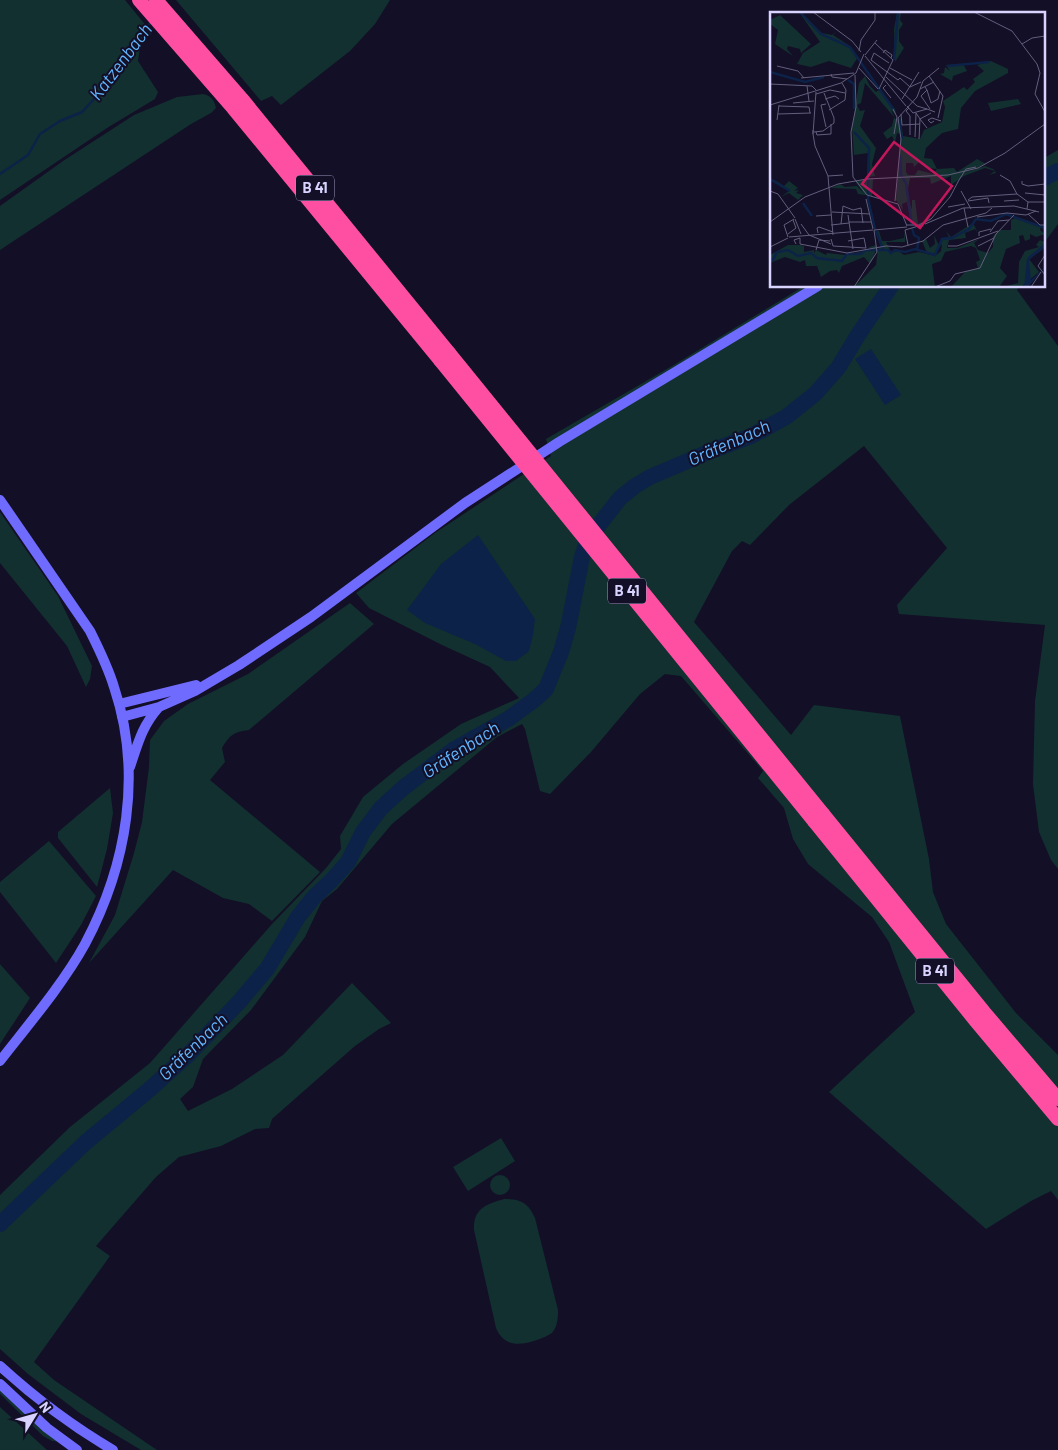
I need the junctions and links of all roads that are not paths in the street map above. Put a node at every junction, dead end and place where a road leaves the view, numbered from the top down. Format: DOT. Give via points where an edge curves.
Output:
graph roads {
  1 [pos="147,2"];
  2 [pos="815,288"];
  3 [pos="0,500"];
  4 [pos="220,676"];
  5 [pos="119,704"];
  6 [pos="158,706"];
  7 [pos="122,718"];
  8 [pos="128,772"];
  9 [pos="819,817"];
  10 [pos="0,1061"];
  11 [pos="1058,1099"];
  12 [pos="1058,1119"];
  13 [pos="0,1368"];
  14 [pos="0,1384"];
  15 [pos="77,1450"];
  16 [pos="113,1450"];
  1 -- 9 [label="highway, B 41, bridge" via="242,99 445,356"];
  2 -- 4 [label="street" via="568,436 473,498 311,617"];
  3 -- 5 [label="street" via="90,631"];
  4 -- 5 [label="street"];
  4 -- 6 [label="street" via="195,691"];
  5 -- 7 [label="street"];
  6 -- 7 [label="street"];
  6 -- 8 [label="street" via="143,729"];
  7 -- 8 [label="street"];
  8 -- 10 [label="street" via="128,810 117,866 99,915 84,945"];
  9 -- 11 [label="highway, B 41"];
  9 -- 12 [label="highway, B 41" via="974,1020"];
  13 -- 16 [label="street" via="84,1433"];
  14 -- 15 [label="street" via="47,1428"];
}
